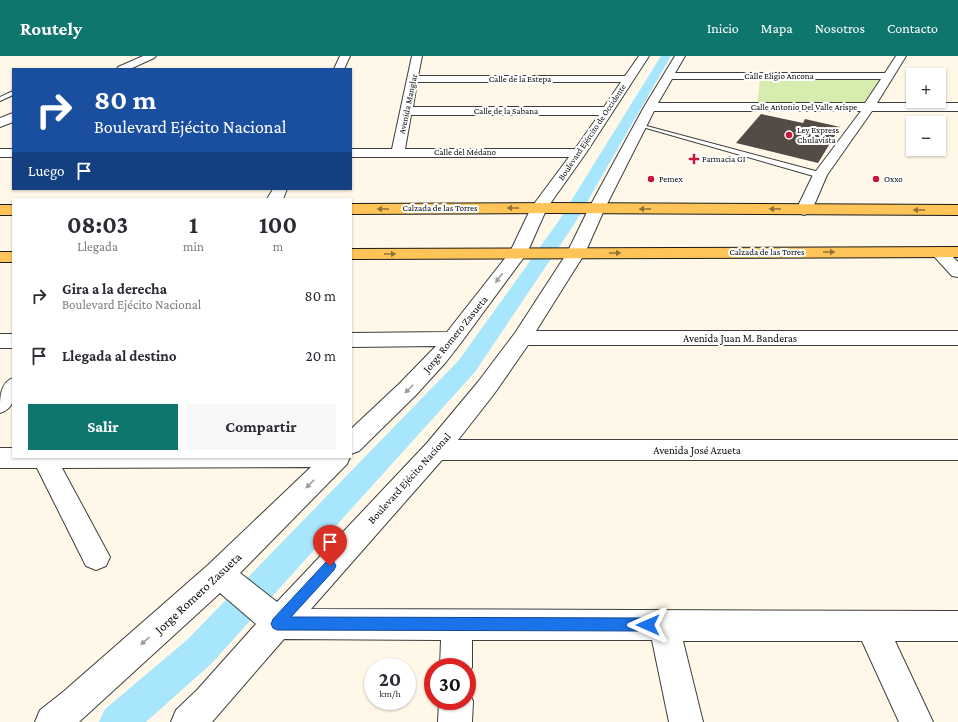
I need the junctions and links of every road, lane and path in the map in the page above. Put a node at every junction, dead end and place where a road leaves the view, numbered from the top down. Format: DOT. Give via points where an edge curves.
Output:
graph roads {
  1 [pos="151,56"];
  2 [pos="345,56"];
  3 [pos="417,56"];
  4 [pos="644,56"];
  5 [pos="680,56"];
  6 [pos="901,56"];
  7 [pos="124,68"];
  8 [pos="339,68"];
  9 [pos="670,76"];
  10 [pos="747,76"];
  11 [pos="889,76"];
  12 [pos="413,79"];
  13 [pos="628,79"];
  14 [pos="12,93"];
  15 [pos="0,99"];
  16 [pos="650,107"];
  17 [pos="733,107"];
  18 [pos="765,107"];
  19 [pos="868,107"];
  20 [pos="958,107"];
  21 [pos="406,111"];
  22 [pos="607,111"];
  23 [pos="12,117"];
  24 [pos="818,119"];
  25 [pos="0,123"];
  26 [pos="841,124"];
  27 [pos="641,125"];
  28 [pos="856,127"];
  29 [pos="352,152"];
  30 [pos="398,152"];
  31 [pos="0,153"];
  32 [pos="12,153"];
  33 [pos="579,153"];
  34 [pos="820,175"];
  35 [pos="546,208"];
  36 [pos="589,208"];
  37 [pos="352,209"];
  38 [pos="0,210"];
  39 [pos="12,210"];
  40 [pos="804,210"];
  41 [pos="958,210"];
  42 [pos="938,252"];
  43 [pos="958,252"];
  44 [pos="523,253"];
  45 [pos="565,253"];
  46 [pos="352,254"];
  47 [pos="0,257"];
  48 [pos="12,257"];
  49 [pos="958,272"];
  50 [pos="522,338"];
  51 [pos="958,338"];
  52 [pos="453,339"];
  53 [pos="352,340"];
  54 [pos="0,341"];
  55 [pos="12,341"];
  56 [pos="12,387"];
  57 [pos="0,404"];
  58 [pos="352,443"];
  59 [pos="436,450"];
  60 [pos="958,450"];
  61 [pos="0,458"];
  62 [pos="44,458"];
  63 [pos="337,458"];
  64 [pos="96,557"];
  65 [pos="226,580"];
  66 [pos="273,619"];
  67 [pos="458,625"];
  68 [pos="664,625"];
  69 [pos="871,625"];
  70 [pos="958,626"];
  71 [pos="456,658"];
  72 [pos="456,710"];
  73 [pos="200,715"];
  74 [pos="52,722"];
  75 [pos="455,722"];
  76 [pos="686,722"];
  77 [pos="916,722"];
  1 -- 7 [label="street"];
  2 -- 8 [label="street"];
  3 -- 12 [label="street, Avenida Manglar"];
  4 -- 13 [label="street, Boulevard Ejército de Occidente"];
  5 -- 9 [label="street"];
  6 -- 11 [label="street"];
  9 -- 10 [label="street, Calle Eligio Ancona"];
  9 -- 16 [label="street"];
  10 -- 11 [label="street, Calle Eligio Ancona"];
  10 -- 17 [label="street"];
  11 -- 19 [label="street"];
  12 -- 13 [label="street, Calle de la Estepa"];
  12 -- 21 [label="street, Avenida Manglar"];
  13 -- 22 [label="street, Boulevard Ejército de Occidente"];
  14 -- 15 [label="lane"];
  16 -- 17 [label="street, Calle Antonio Del Valle Arispe"];
  16 -- 27 [label="street"];
  17 -- 18 [label="street, Calle Antonio Del Valle Arispe"];
  18 -- 19 [label="street, Calle Antonio Del Valle Arispe"];
  18 -- 24 [label="street"];
  19 -- 20 [label="street, Calle Antonio Del Valle Arispe"];
  19 -- 28 [label="street"];
  21 -- 22 [label="street, Calle de la Sabana"];
  21 -- 30 [label="street, Avenida Manglar"];
  22 -- 33 [label="street, Boulevard Ejército de Occidente"];
  23 -- 25 [label="street"];
  26 -- 28 [label="street"];
  27 -- 34 [label="lane"];
  27 -- 36 [label="street"];
  28 -- 34 [label="street"];
  29 -- 30 [label="street, Calle del Médano"];
  30 -- 33 [label="street, Calle del Médano"];
  31 -- 32 [label="street"];
  33 -- 35 [label="street, Boulevard Ejército de Occidente"];
  34 -- 40 [label="street"];
  35 -- 36 [label="main road, Calzada de las Torres"];
  35 -- 37 [label="main road, Calzada de las Torres, one-way"];
  35 -- 44 [label="street, Jorge Romero Zasueta"];
  40 -- 36 [label="main road, one-way"];
  36 -- 45 [label="street, Boulevard Ejécito Nacional"];
  38 -- 39 [label="main road"];
  41 -- 40 [label="main road, one-way"];
  42 -- 43 [label="main road, Calzada de las Torres"];
  45 -- 42 [label="main road, Calzada de las Torres, one-way"];
  42 -- 49 [label="street"];
  44 -- 45 [label="main road, Calzada de las Torres"];
  46 -- 44 [label="main road, one-way"];
  44 -- 52 [label="street, Jorge Romero Zasueta, one-way"];
  45 -- 50 [label="street, Boulevard Ejécito Nacional"];
  47 -- 48 [label="main road"];
  50 -- 51 [label="street, Avenida Juan M. Banderas"];
  50 -- 59 [label="street, Boulevard Ejécito Nacional"];
  52 -- 53 [label="street"];
  52 -- 58 [label="street, Jorge Romero Zasueta, one-way" via="440,357"];
  54 -- 55 [label="street"];
  56 -- 57 [label="street"];
  59 -- 60 [label="street, Avenida José Azueta"];
  59 -- 66 [label="street, Boulevard Ejécito Nacional"];
  61 -- 62 [label="street"];
  62 -- 64 [label="street"];
  63 -- 65 [label="street, Jorge Romero Zasueta, one-way"];
  65 -- 66 [label="street"];
  65 -- 74 [label="street, Jorge Romero Zasueta, one-way"];
  66 -- 67 [label="street"];
  66 -- 73 [label="street, Boulevard Ejécito Nacional"];
  67 -- 68 [label="street"];
  67 -- 71 [label="street"];
  68 -- 69 [label="street"];
  68 -- 76 [label="street"];
  69 -- 70 [label="street"];
  69 -- 77 [label="street"];
  72 -- 75 [label="street"];
}
